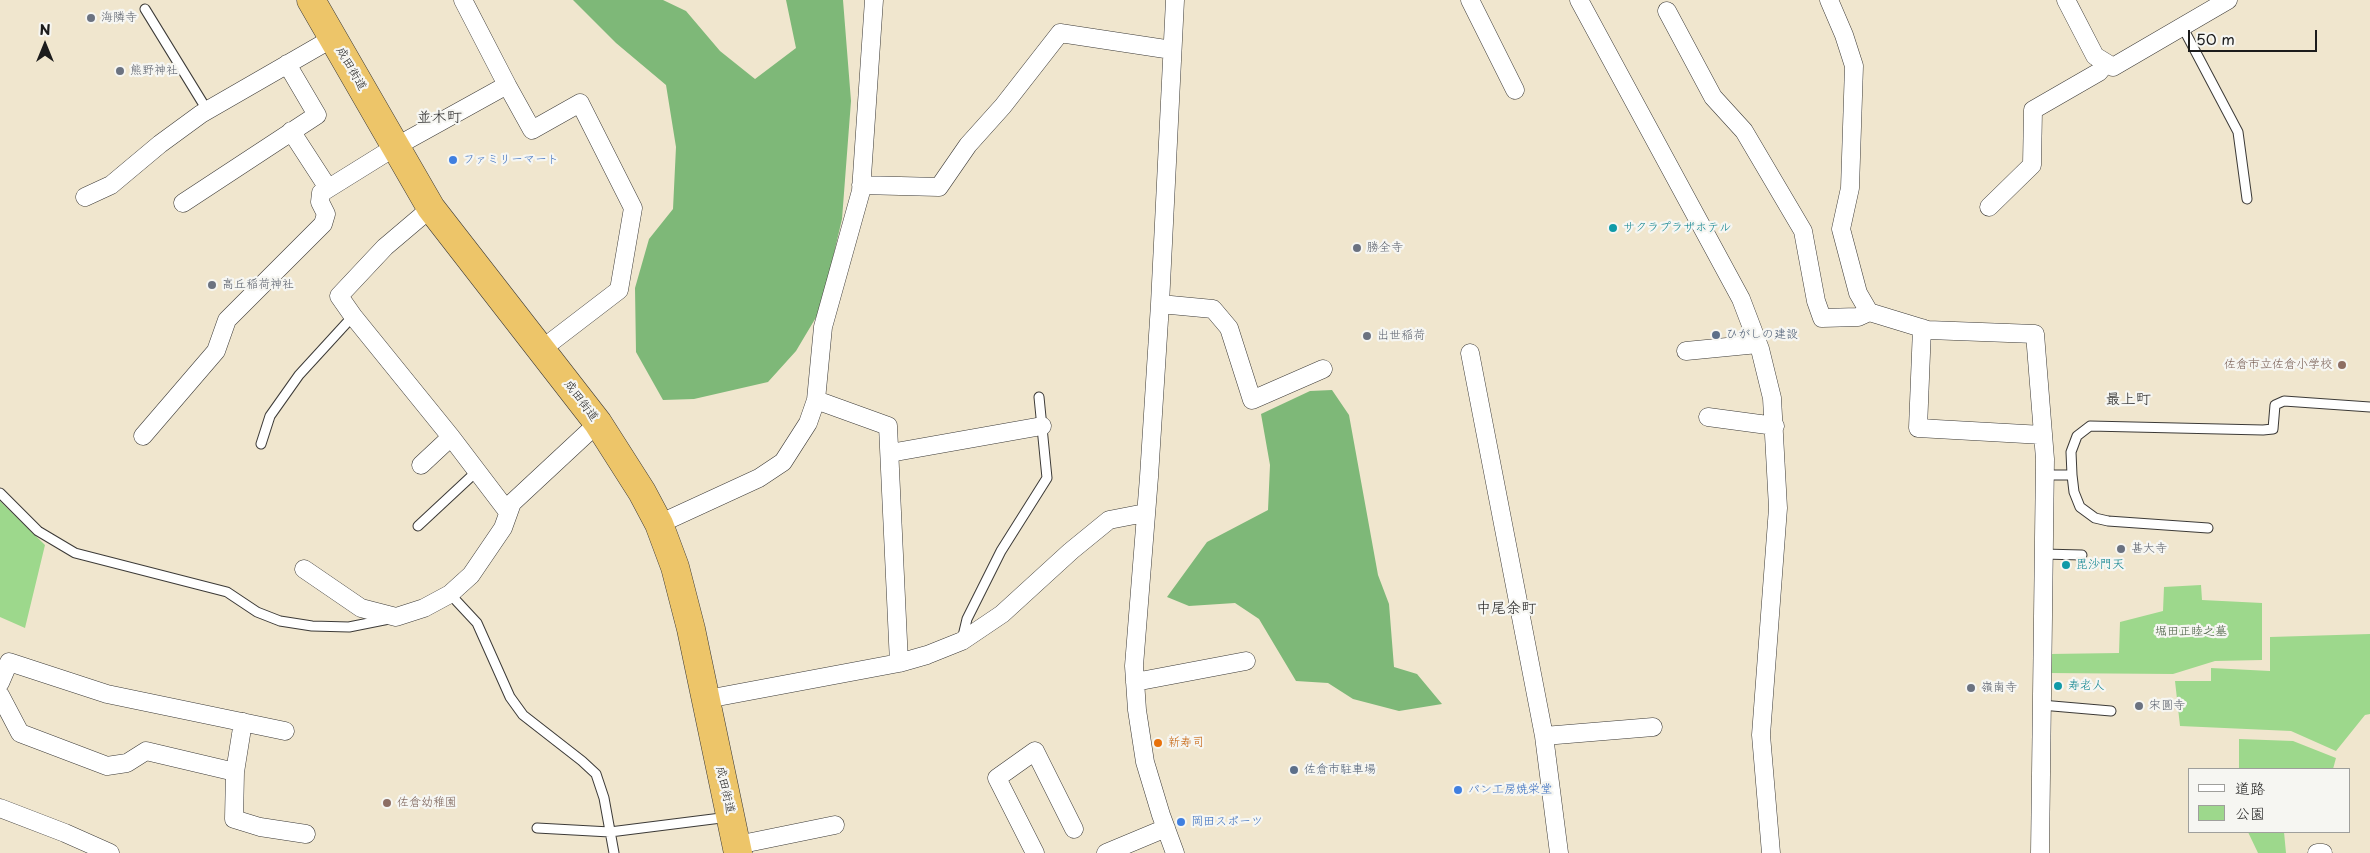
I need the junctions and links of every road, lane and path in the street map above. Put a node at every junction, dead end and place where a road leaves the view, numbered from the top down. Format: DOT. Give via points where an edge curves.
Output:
graph roads {
  1 [pos="311,0"];
  2 [pos="463,0"];
  3 [pos="874,0"];
  4 [pos="1175,0"];
  5 [pos="1470,0"];
  6 [pos="1580,0"];
  7 [pos="1829,0"];
  8 [pos="2066,0"];
  9 [pos="2228,0"];
  10 [pos="145,9"];
  11 [pos="1667,11"];
  12 [pos="2182,26"];
  13 [pos="333,38"];
  14 [pos="1172,50"];
  15 [pos="2106,63"];
  16 [pos="287,64"];
  17 [pos="507,85"];
  18 [pos="1515,90"];
  19 [pos="207,110"];
  20 [pos="291,131"];
  21 [pos="395,147"];
  22 [pos="861,185"];
  23 [pos="328,188"];
  24 [pos="85,197"];
  25 [pos="2247,199"];
  26 [pos="183,203"];
  27 [pos="1989,207"];
  28 [pos="431,208"];
  29 [pos="1160,304"];
  30 [pos="1869,312"];
  31 [pos="353,316"];
  32 [pos="1922,328"];
  33 [pos="1758,344"];
  34 [pos="542,348"];
  35 [pos="1686,351"];
  36 [pos="1470,353"];
  37 [pos="1323,369"];
  38 [pos="1039,397"];
  39 [pos="816,400"];
  40 [pos="2370,407"];
  41 [pos="1708,417"];
  42 [pos="598,423"];
  43 [pos="1042,426"];
  44 [pos="1775,426"];
  45 [pos="2043,435"];
  46 [pos="143,436"];
  47 [pos="451,437"];
  48 [pos="261,444"];
  49 [pos="890,452"];
  50 [pos="421,465"];
  51 [pos="476,472"];
  52 [pos="2044,475"];
  53 [pos="2072,475"];
  54 [pos="0,494"];
  55 [pos="508,512"];
  56 [pos="1146,513"];
  57 [pos="659,524"];
  58 [pos="418,526"];
  59 [pos="2208,528"];
  60 [pos="2043,554"];
  61 [pos="2082,555"];
  62 [pos="304,569"];
  63 [pos="450,594"];
  64 [pos="396,617"];
  65 [pos="962,640"];
  66 [pos="1246,661"];
  67 [pos="899,663"];
  68 [pos="1135,682"];
  69 [pos="0,683"];
  70 [pos="0,695"];
  71 [pos="707,699"];
  72 [pos="2042,705"];
  73 [pos="2111,711"];
  74 [pos="243,722"];
  75 [pos="1653,727"];
  76 [pos="285,731"];
  77 [pos="1544,736"];
  78 [pos="235,772"];
  79 [pos="0,808"];
  80 [pos="731,817"];
  81 [pos="835,825"];
  82 [pos="537,828"];
  83 [pos="1166,828"];
  84 [pos="1074,829"];
  85 [pos="610,832"];
  86 [pos="306,834"];
  87 [pos="737,849"];
  88 [pos="110,853"];
  89 [pos="614,853"];
  90 [pos="1035,853"];
  91 [pos="1106,853"];
  92 [pos="1176,853"];
  93 [pos="1560,853"];
  94 [pos="1770,853"];
  95 [pos="2040,853"];
  96 [pos="2317,853"];
  97 [pos="2322,853"];
  1 -- 13 [label="highway, 成田街道"];
  2 -- 17 [label="street"];
  3 -- 22 [label="street"];
  4 -- 14 [label="street"];
  5 -- 18 [label="street"];
  6 -- 33 [label="street" via="1741,299"];
  7 -- 30 [label="street" via="1854,66 1850,188 1841,229 1858,293"];
  8 -- 15 [label="street" via="2095,56"];
  9 -- 12 [label="street"];
  10 -- 19 [label="lane"];
  11 -- 30 [label="street" via="1713,98 1744,131 1803,231 1822,318 1858,317"];
  12 -- 15 [label="street" via="2113,67"];
  12 -- 25 [label="lane" via="2238,132"];
  13 -- 16 [label="street"];
  13 -- 21 [label="highway, 成田街道"];
  14 -- 22 [label="street" via="1060,33 968,145 939,188"];
  14 -- 29 [label="street"];
  15 -- 27 [label="street" via="2099,72 2033,110 2032,165"];
  16 -- 19 [label="street"];
  16 -- 20 [label="street" via="318,115"];
  17 -- 21 [label="street"];
  17 -- 34 [label="street" via="532,130 580,103 633,208 619,290"];
  19 -- 24 [label="street" via="160,144 111,186"];
  20 -- 23 [label="street"];
  20 -- 26 [label="street"];
  21 -- 23 [label="street"];
  21 -- 28 [label="highway, 成田街道"];
  22 -- 39 [label="street" via="823,327"];
  23 -- 46 [label="street" via="321,193 320,202 326,214 323,224 228,320 216,350"];
  28 -- 31 [label="street" via="385,247 339,296"];
  28 -- 34 [label="highway, 成田街道"];
  29 -- 37 [label="street" via="1213,309 1229,328 1252,400"];
  29 -- 56 [label="street"];
  30 -- 32 [label="street"];
  31 -- 47 [label="street"];
  31 -- 48 [label="lane" via="299,375 270,416"];
  32 -- 45 [label="street" via="2035,334"];
  32 -- 45 [label="street" via="1918,428"];
  33 -- 35 [label="street"];
  33 -- 44 [label="street" via="1772,398"];
  34 -- 42 [label="highway, 成田街道"];
  36 -- 77 [label="street"];
  38 -- 43 [label="lane"];
  39 -- 49 [label="street" via="888,426"];
  39 -- 57 [label="street" via="808,423 784,462 759,478"];
  40 -- 53 [label="lane" via="2284,401 2275,405 2273,429 2262,430 2090,426 2077,436 2071,452"];
  41 -- 44 [label="street"];
  42 -- 55 [label="street" via="512,503"];
  42 -- 57 [label="highway, 成田街道"];
  43 -- 49 [label="street"];
  43 -- 65 [label="lane" via="1047,478 1001,551 967,619"];
  44 -- 94 [label="street" via="1778,508 1761,734"];
  45 -- 52 [label="street"];
  47 -- 50 [label="street"];
  47 -- 51 [label="street"];
  49 -- 67 [label="street"];
  51 -- 55 [label="street"];
  51 -- 58 [label="lane"];
  52 -- 53 [label="lane"];
  52 -- 60 [label="street"];
  53 -- 59 [label="lane" via="2080,507 2095,518"];
  54 -- 64 [label="lane" via="38,531 75,553 227,592 257,612 280,621 349,627"];
  55 -- 63 [label="street" via="503,528 472,575"];
  56 -- 65 [label="street" via="1109,520 1071,550 1002,614"];
  56 -- 68 [label="street"];
  57 -- 71 [label="highway, 成田街道" via="675,567"];
  60 -- 61 [label="lane"];
  60 -- 72 [label="street"];
  62 -- 64 [label="street" via="361,608"];
  63 -- 64 [label="street" via="424,608"];
  63 -- 85 [label="lane" via="477,623 510,697 523,715 596,774"];
  65 -- 67 [label="street"];
  66 -- 68 [label="street"];
  67 -- 71 [label="street"];
  68 -- 83 [label="street" via="1136,710 1146,762"];
  69 -- 74 [label="street" via="9,662 107,694"];
  70 -- 78 [label="street" via="20,733 107,766 128,763 146,751"];
  71 -- 80 [label="highway, 成田街道"];
  72 -- 73 [label="lane"];
  72 -- 95 [label="street"];
  74 -- 76 [label="street"];
  74 -- 78 [label="street"];
  75 -- 77 [label="street"];
  77 -- 93 [label="street"];
  78 -- 86 [label="street" via="234,819 260,827"];
  79 -- 88 [label="street"];
  80 -- 85 [label="lane"];
  80 -- 87 [label="highway, 成田街道"];
  81 -- 87 [label="street"];
  82 -- 85 [label="lane"];
  83 -- 91 [label="street"];
  83 -- 92 [label="street"];
  84 -- 90 [label="street" via="1035,751 997,778"];
  85 -- 89 [label="lane"];
  96 -- 97 [label="street"];
}
